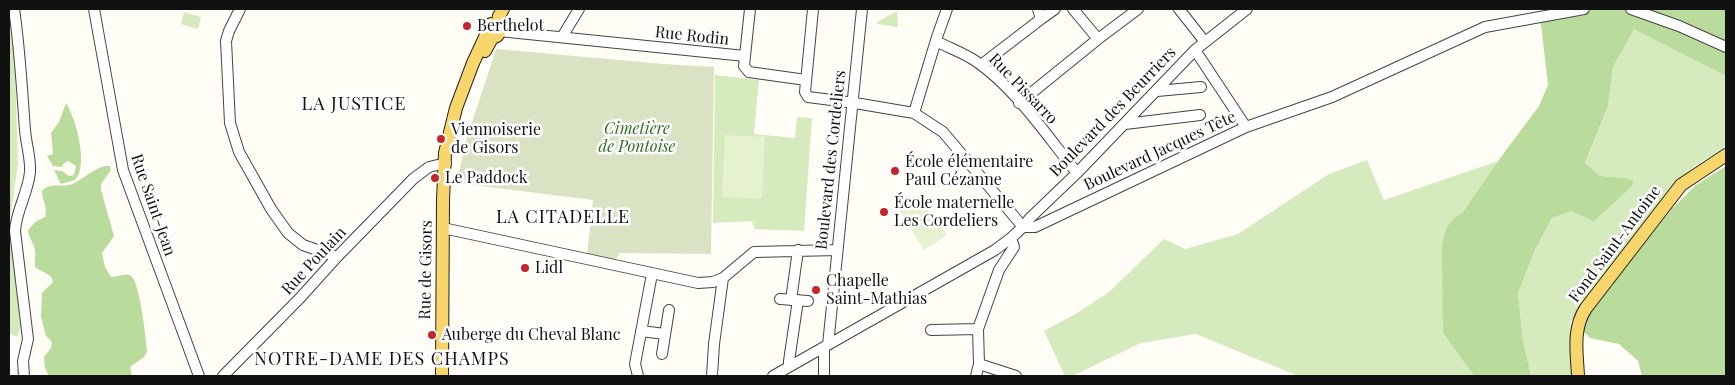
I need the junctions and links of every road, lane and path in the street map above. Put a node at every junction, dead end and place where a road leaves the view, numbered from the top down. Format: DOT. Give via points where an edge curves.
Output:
graph roads {
  1 [pos="14,9"];
  2 [pos="94,9"];
  3 [pos="240,9"];
  4 [pos="503,9"];
  5 [pos="579,9"];
  6 [pos="750,9"];
  7 [pos="813,9"];
  8 [pos="862,9"];
  9 [pos="946,9"];
  10 [pos="1038,9"];
  11 [pos="1055,9"];
  12 [pos="1073,9"];
  13 [pos="1138,9"];
  14 [pos="1179,9"];
  15 [pos="1247,9"];
  16 [pos="1584,9"];
  17 [pos="1631,9"];
  18 [pos="1041,19"];
  19 [pos="494,26"];
  20 [pos="562,37"];
  21 [pos="1098,38"];
  22 [pos="936,41"];
  23 [pos="1205,42"];
  24 [pos="1726,47"];
  25 [pos="1194,50"];
  26 [pos="745,56"];
  27 [pos="981,65"];
  28 [pos="806,80"];
  29 [pos="1201,87"];
  30 [pos="1156,91"];
  31 [pos="1019,102"];
  32 [pos="853,103"];
  33 [pos="914,113"];
  34 [pos="1200,115"];
  35 [pos="1125,124"];
  36 [pos="1246,127"];
  37 [pos="1726,155"];
  38 [pos="446,163"];
  39 [pos="1077,173"];
  40 [pos="1023,227"];
  41 [pos="443,228"];
  42 [pos="1012,238"];
  43 [pos="798,250"];
  44 [pos="837,250"];
  45 [pos="337,257"];
  46 [pos="652,274"];
  47 [pos="723,278"];
  48 [pos="669,310"];
  49 [pos="978,329"];
  50 [pos="641,330"];
  51 [pos="931,330"];
  52 [pos="665,334"];
  53 [pos="826,346"];
  54 [pos="662,354"];
  55 [pos="979,364"];
  56 [pos="789,367"];
  57 [pos="24,376"];
  58 [pos="199,376"];
  59 [pos="222,376"];
  60 [pos="442,376"];
  61 [pos="638,376"];
  62 [pos="712,376"];
  63 [pos="773,376"];
  64 [pos="824,376"];
  65 [pos="976,376"];
  66 [pos="1016,376"];
  67 [pos="1578,376"];
  1 -- 57 [label="street" via="30,166 28,186 15,231 28,339"];
  2 -- 58 [label="street, Rue Saint-Jean" via="123,170"];
  3 -- 45 [label="street" via="226,41 230,123 239,152 270,209 288,233 303,245"];
  4 -- 19 [label="main road, Rue de Gisors"];
  5 -- 20 [label="street"];
  6 -- 26 [label="street"];
  7 -- 28 [label="street"];
  8 -- 32 [label="street, Boulevard des Cordeliers"];
  9 -- 22 [label="street"];
  10 -- 18 [label="street"];
  11 -- 18 [label="street"];
  12 -- 21 [label="street"];
  13 -- 21 [label="street"];
  14 -- 23 [label="street"];
  15 -- 23 [label="street, Boulevard des Beurriers"];
  16 -- 36 [label="street, Boulevard Jacques Tête" via="1485,27 1332,97"];
  17 -- 24 [label="street"];
  18 -- 27 [label="street"];
  19 -- 20 [label="street, Rue Rodin"];
  19 -- 38 [label="main road, Rue de Gisors" via="462,109"];
  20 -- 26 [label="street, Rue Rodin"];
  21 -- 31 [label="street"];
  22 -- 27 [label="street, Rue Pissarro"];
  22 -- 33 [label="street"];
  23 -- 25 [label="street, Boulevard des Beurriers"];
  25 -- 30 [label="street, Boulevard des Beurriers"];
  25 -- 36 [label="street"];
  26 -- 28 [label="street, Rue Rodin" via="744,66 749,72"];
  27 -- 31 [label="street, Rue Pissarro"];
  28 -- 32 [label="street" via="808,97"];
  29 -- 30 [label="street"];
  30 -- 35 [label="street, Boulevard des Beurriers"];
  31 -- 39 [label="street, Rue Pissarro"];
  32 -- 33 [label="street"];
  32 -- 44 [label="street, Boulevard des Cordeliers"];
  33 -- 40 [label="street" via="943,132"];
  34 -- 35 [label="street"];
  35 -- 39 [label="street, Boulevard des Beurriers"];
  36 -- 40 [label="street, Boulevard Jacques Tête" via="1035,227"];
  37 -- 67 [label="main road, Fond Saint-Antoine" via="1676,191 1583,313 1576,334"];
  38 -- 41 [label="main road, Rue de Gisors"];
  38 -- 45 [label="street, Rue Poulain" via="429,167 413,179"];
  39 -- 40 [label="street, Boulevard des Beurriers"];
  40 -- 42 [label="street"];
  41 -- 46 [label="street"];
  41 -- 60 [label="main road, Rue de Gisors"];
  42 -- 49 [label="street" via="1014,247 999,270"];
  42 -- 53 [label="street"];
  43 -- 44 [label="street"];
  43 -- 47 [label="street" via="754,252"];
  43 -- 56 [label="street"];
  44 -- 53 [label="street, Boulevard des Cordeliers"];
  45 -- 59 [label="street, Rue Poulain"];
  46 -- 47 [label="street" via="698,284"];
  46 -- 50 [label="street"];
  47 -- 62 [label="street"];
  48 -- 52 [label="street"];
  49 -- 51 [label="street"];
  49 -- 55 [label="street"];
  50 -- 52 [label="street"];
  50 -- 61 [label="street" via="636,364"];
  52 -- 54 [label="street"];
  53 -- 56 [label="street"];
  53 -- 64 [label="street, Boulevard des Cordeliers"];
  55 -- 65 [label="street"];
  55 -- 66 [label="street"];
  56 -- 63 [label="street"];
}
